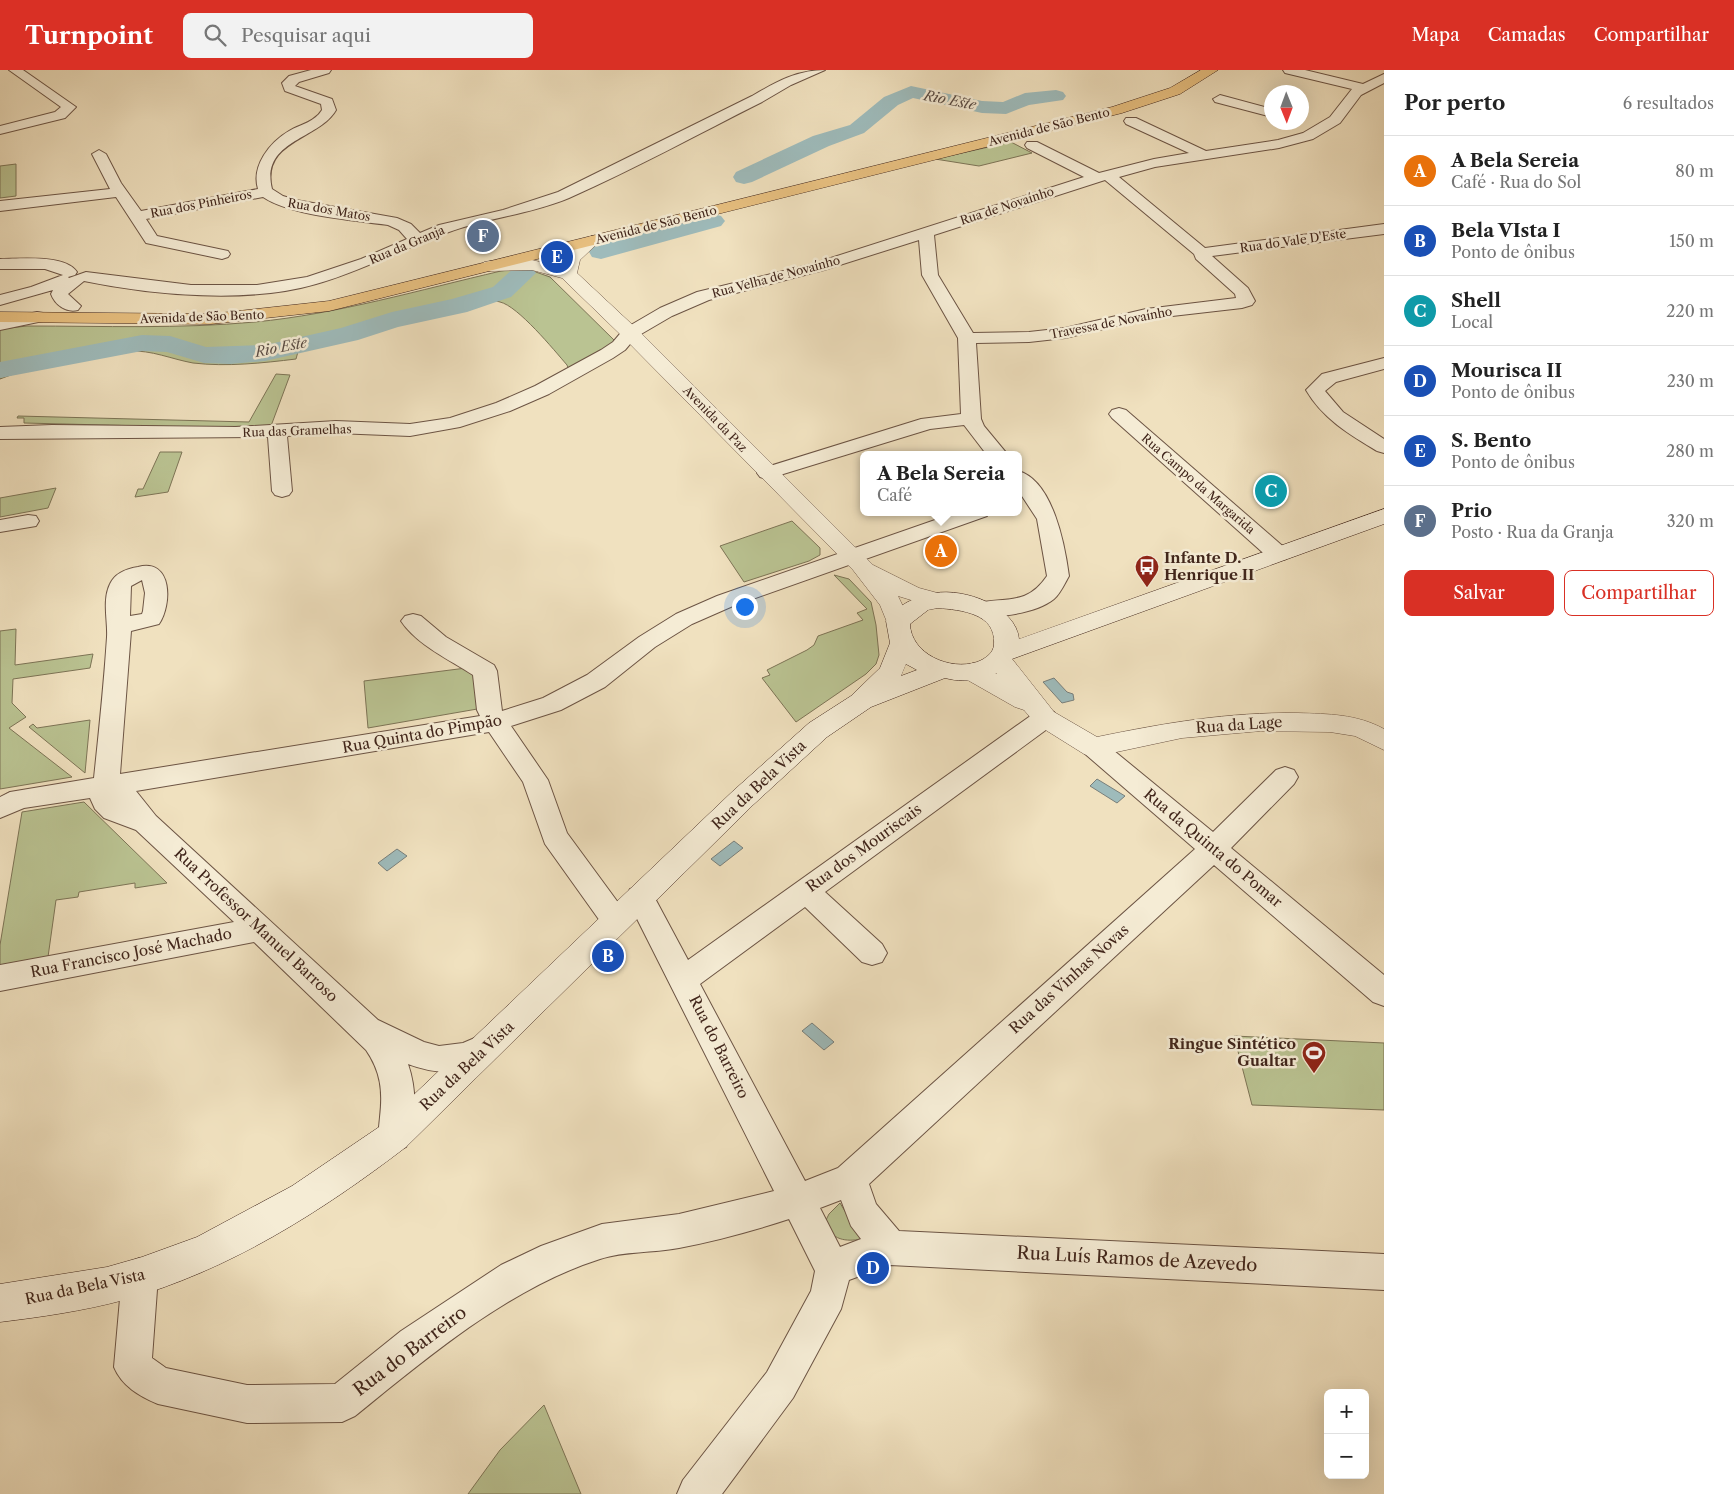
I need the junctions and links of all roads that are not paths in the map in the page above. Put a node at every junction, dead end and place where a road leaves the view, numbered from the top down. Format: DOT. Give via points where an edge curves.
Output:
graph roads {
  1 [pos="14,70"];
  2 [pos="325,70"];
  3 [pos="819,70"];
  4 [pos="1190,70"];
  5 [pos="1211,70"];
  6 [pos="1289,70"];
  7 [pos="1384,78"];
  8 [pos="1365,88"];
  9 [pos="1220,98"];
  10 [pos="1264,111"];
  11 [pos="1130,121"];
  12 [pos="1309,124"];
  13 [pos="1324,128"];
  14 [pos="0,130"];
  15 [pos="1032,145"];
  16 [pos="99,154"];
  17 [pos="1204,155"];
  18 [pos="1103,177"];
  19 [pos="121,192"];
  20 [pos="267,192"];
  21 [pos="0,206"];
  22 [pos="137,216"];
  23 [pos="392,221"];
  24 [pos="445,228"];
  25 [pos="1384,229"];
  26 [pos="926,232"];
  27 [pos="417,240"];
  28 [pos="592,241"];
  29 [pos="1202,253"];
  30 [pos="222,254"];
  31 [pos="0,264"];
  32 [pos="490,266"];
  33 [pos="568,274"];
  34 [pos="73,278"];
  35 [pos="0,300"];
  36 [pos="0,304"];
  37 [pos="72,306"];
  38 [pos="0,317"];
  39 [pos="37,317"];
  40 [pos="0,325"];
  41 [pos="630,333"];
  42 [pos="967,338"];
  43 [pos="1384,364"];
  44 [pos="1119,414"];
  45 [pos="971,419"];
  46 [pos="277,431"];
  47 [pos="0,433"];
  48 [pos="1384,447"];
  49 [pos="995,451"];
  50 [pos="768,474"];
  51 [pos="282,491"];
  52 [pos="1026,497"];
  53 [pos="970,516"];
  54 [pos="1384,516"];
  55 [pos="28,521"];
  56 [pos="0,526"];
  57 [pos="1278,554"];
  58 [pos="856,560"];
  59 [pos="937,600"];
  60 [pos="985,610"];
  61 [pos="413,621"];
  62 [pos="119,626"];
  63 [pos="1076,626"];
  64 [pos="899,633"];
  65 [pos="1003,656"];
  66 [pos="940,670"];
  67 [pos="973,672"];
  68 [pos="860,702"];
  69 [pos="1041,713"];
  70 [pos="495,722"];
  71 [pos="1384,741"];
  72 [pos="1093,747"];
  73 [pos="180,776"];
  74 [pos="1285,777"];
  75 [pos="106,785"];
  76 [pos="0,808"];
  77 [pos="146,823"];
  78 [pos="1214,848"];
  79 [pos="806,891"];
  80 [pos="640,897"];
  81 [pos="615,920"];
  82 [pos="261,929"];
  83 [pos="872,953"];
  84 [pos="0,978"];
  85 [pos="684,980"];
  86 [pos="1384,993"];
  87 [pos="365,1027"];
  88 [pos="489,1045"];
  89 [pos="394,1136"];
  90 [pos="850,1179"];
  91 [pos="797,1198"];
  92 [pos="890,1248"];
  93 [pos="833,1269"];
  94 [pos="1384,1272"];
  95 [pos="140,1276"];
  96 [pos="0,1303"];
  97 [pos="697,1494"];
  1 -- 14 [label="street" via="69,107 60,115"];
  2 -- 20 [label="street, Rua dos Matos" via="288,83 290,88 327,102 329,110 320,121 278,146 264,172"];
  3 -- 24 [label="street, Rua da Granja" via="786,82 562,195 508,213"];
  4 -- 37 [label="main road, Avenida de São Bento" via="1132,98 742,195 330,292 276,302 235,305"];
  5 -- 28 [label="main road, Avenida de São Bento" via="1175,91 1117,110"];
  6 -- 8 [label="street"];
  7 -- 8 [label="street"];
  8 -- 13 [label="street" via="1356,92 1335,120"];
  9 -- 10 [label="street"];
  11 -- 17 [label="street"];
  12 -- 13 [label="street"];
  13 -- 17 [label="street, Rua de Novaínho" via="1279,144"];
  15 -- 18 [label="street, Travessa de Novaínho"];
  16 -- 19 [label="street, Rua dos Pinheiros"];
  17 -- 18 [label="street, Rua de Novaínho"];
  18 -- 26 [label="street, Rua de Novaínho"];
  18 -- 29 [label="street, Travessa de Novaínho"];
  19 -- 21 [label="street"];
  19 -- 22 [label="street, Rua dos Pinheiros"];
  20 -- 22 [label="street, Rua dos Pinheiros"];
  20 -- 23 [label="street, Rua dos Matos" via="287,203"];
  22 -- 30 [label="street" via="152,240"];
  23 -- 24 [label="street, Rua dos Matos"];
  23 -- 27 [label="street, Rua dos Matos" via="405,227"];
  24 -- 27 [label="street, Rua da Granja"];
  25 -- 29 [label="street, Rua do Vale D'Este"];
  26 -- 41 [label="street, Rua Velha de Novaínho" via="818,267 703,296"];
  26 -- 42 [label="street" via="930,275"];
  27 -- 34 [label="street, Rua da Granja" via="339,272 276,288 191,290"];
  28 -- 32 [label="main road, Avenida de São Bento"];
  28 -- 33 [label="main road" via="572,258"];
  29 -- 42 [label="street, Travessa de Novaínho" via="1242,292 1246,300 1236,304 1146,314 1029,338"];
  31 -- 34 [label="street, Rua da Granja" via="64,268"];
  32 -- 33 [label="main road, Avenida da Paz" via="532,265"];
  32 -- 39 [label="main road, Avenida de São Bento" via="363,298 290,312 211,319"];
  33 -- 41 [label="main road, Avenida da Paz"];
  34 -- 35 [label="street"];
  34 -- 37 [label="street" via="60,294 61,299"];
  36 -- 37 [label="main road, Avenida de São Bento"];
  38 -- 39 [label="main road, Avenida de São Bento"];
  39 -- 40 [label="street"];
  41 -- 46 [label="street, Rua das Gramelhas" via="607,354 542,390 453,423 410,430 336,427"];
  41 -- 50 [label="main road, Avenida da Paz"];
  42 -- 45 [label="street"];
  43 -- 48 [label="street" via="1329,378 1315,390 1321,403 1337,417"];
  44 -- 57 [label="street, Rua Campo da Margarida"];
  45 -- 49 [label="street"];
  45 -- 50 [label="street" via="928,423"];
  46 -- 47 [label="street, Rua das Gramelhas" via="174,441 52,431"];
  46 -- 51 [label="street"];
  50 -- 58 [label="main road, Avenida da Paz"];
  52 -- 60 [label="street" via="1048,520 1058,576 1046,594 1021,606"];
  53 -- 58 [label="street"];
  54 -- 57 [label="main road"];
  55 -- 56 [label="street"];
  57 -- 63 [label="main road"];
  58 -- 59 [label="main road, Avenida da Paz" via="904,590"];
  58 -- 64 [label="main road, Avenida da Paz" via="891,604"];
  58 -- 70 [label="street, Rua Quinta do Pimpão" via="725,601 684,619 647,642 596,681 552,704"];
  59 -- 60 [label="main road" via="966,603"];
  59 -- 64 [label="main road" via="915,608"];
  60 -- 63 [label="main road" via="1041,626"];
  60 -- 65 [label="main road" via="1001,621 1009,635"];
  61 -- 70 [label="street" via="438,642 485,671 487,699"];
  62 -- 75 [label="street, Rua Professor Manuel Barroso"];
  63 -- 65 [label="main road"];
  64 -- 66 [label="main road" via="915,659"];
  64 -- 68 [label="main road, Rua da Bela Vista" via="891,672"];
  65 -- 67 [label="main road" via="990,667"];
  65 -- 69 [label="main road, Rua da Quinta do Pomar"];
  66 -- 67 [label="main road"];
  66 -- 68 [label="main road, Rua da Bela Vista"];
  67 -- 69 [label="main road, Rua da Quinta do Pomar"];
  68 -- 80 [label="main road, Rua da Bela Vista" via="818,730"];
  69 -- 72 [label="main road, Rua da Quinta do Pomar"];
  69 -- 79 [label="street, Rua dos Mouriscais"];
  70 -- 73 [label="street, Rua Quinta do Pimpão"];
  70 -- 81 [label="street" via="535,780 562,849 587,878"];
  71 -- 72 [label="main road, Rua da Lage" via="1361,728 1330,723 1261,722 1182,729"];
  72 -- 78 [label="street, Rua da Quinta do Pomar"];
  73 -- 75 [label="street, Rua Quinta do Pimpão"];
  73 -- 77 [label="street" via="157,795 148,810"];
  74 -- 78 [label="street, Rua das Vinhas Novas"];
  75 -- 76 [label="street" via="19,799"];
  75 -- 77 [label="street, Rua Professor Manuel Barroso" via="102,796 110,808"];
  77 -- 82 [label="street, Rua Professor Manuel Barroso"];
  78 -- 86 [label="street, Rua da Quinta do Pomar"];
  78 -- 90 [label="street, Rua das Vinhas Novas"];
  79 -- 83 [label="street"];
  79 -- 85 [label="street, Rua dos Mouriscais"];
  80 -- 81 [label="main road, Rua da Bela Vista"];
  80 -- 85 [label="street, Rua do Barreiro"];
  81 -- 88 [label="main road, Rua da Bela Vista"];
  82 -- 84 [label="street, Rua Francisco José Machado"];
  82 -- 87 [label="street, Rua Professor Manuel Barroso"];
  85 -- 91 [label="street, Rua do Barreiro"];
  87 -- 88 [label="street" via="430,1059 452,1061"];
  87 -- 89 [label="street" via="385,1049 395,1072 398,1112"];
  88 -- 89 [label="main road, Rua da Bela Vista"];
  89 -- 95 [label="main road, Rua da Bela Vista" via="350,1171 275,1218 199,1255"];
  90 -- 91 [label="street, Rua das Vinhas Novas"];
  90 -- 92 [label="street" via="863,1214"];
  91 -- 93 [label="street, Rua do Barreiro"];
  91 -- 95 [label="street, Rua do Barreiro" via="772,1208 679,1232 602,1241 554,1258 514,1278 414,1344 342,1403 247,1404 158,1385 133,1367"];
  92 -- 93 [label="street, Rua Luís Ramos de Azevedo" via="855,1258"];
  92 -- 94 [label="street, Rua Luís Ramos de Azevedo"];
  93 -- 97 [label="street" via="828,1296 780,1385"];
  95 -- 96 [label="main road, Rua da Bela Vista"];
}
